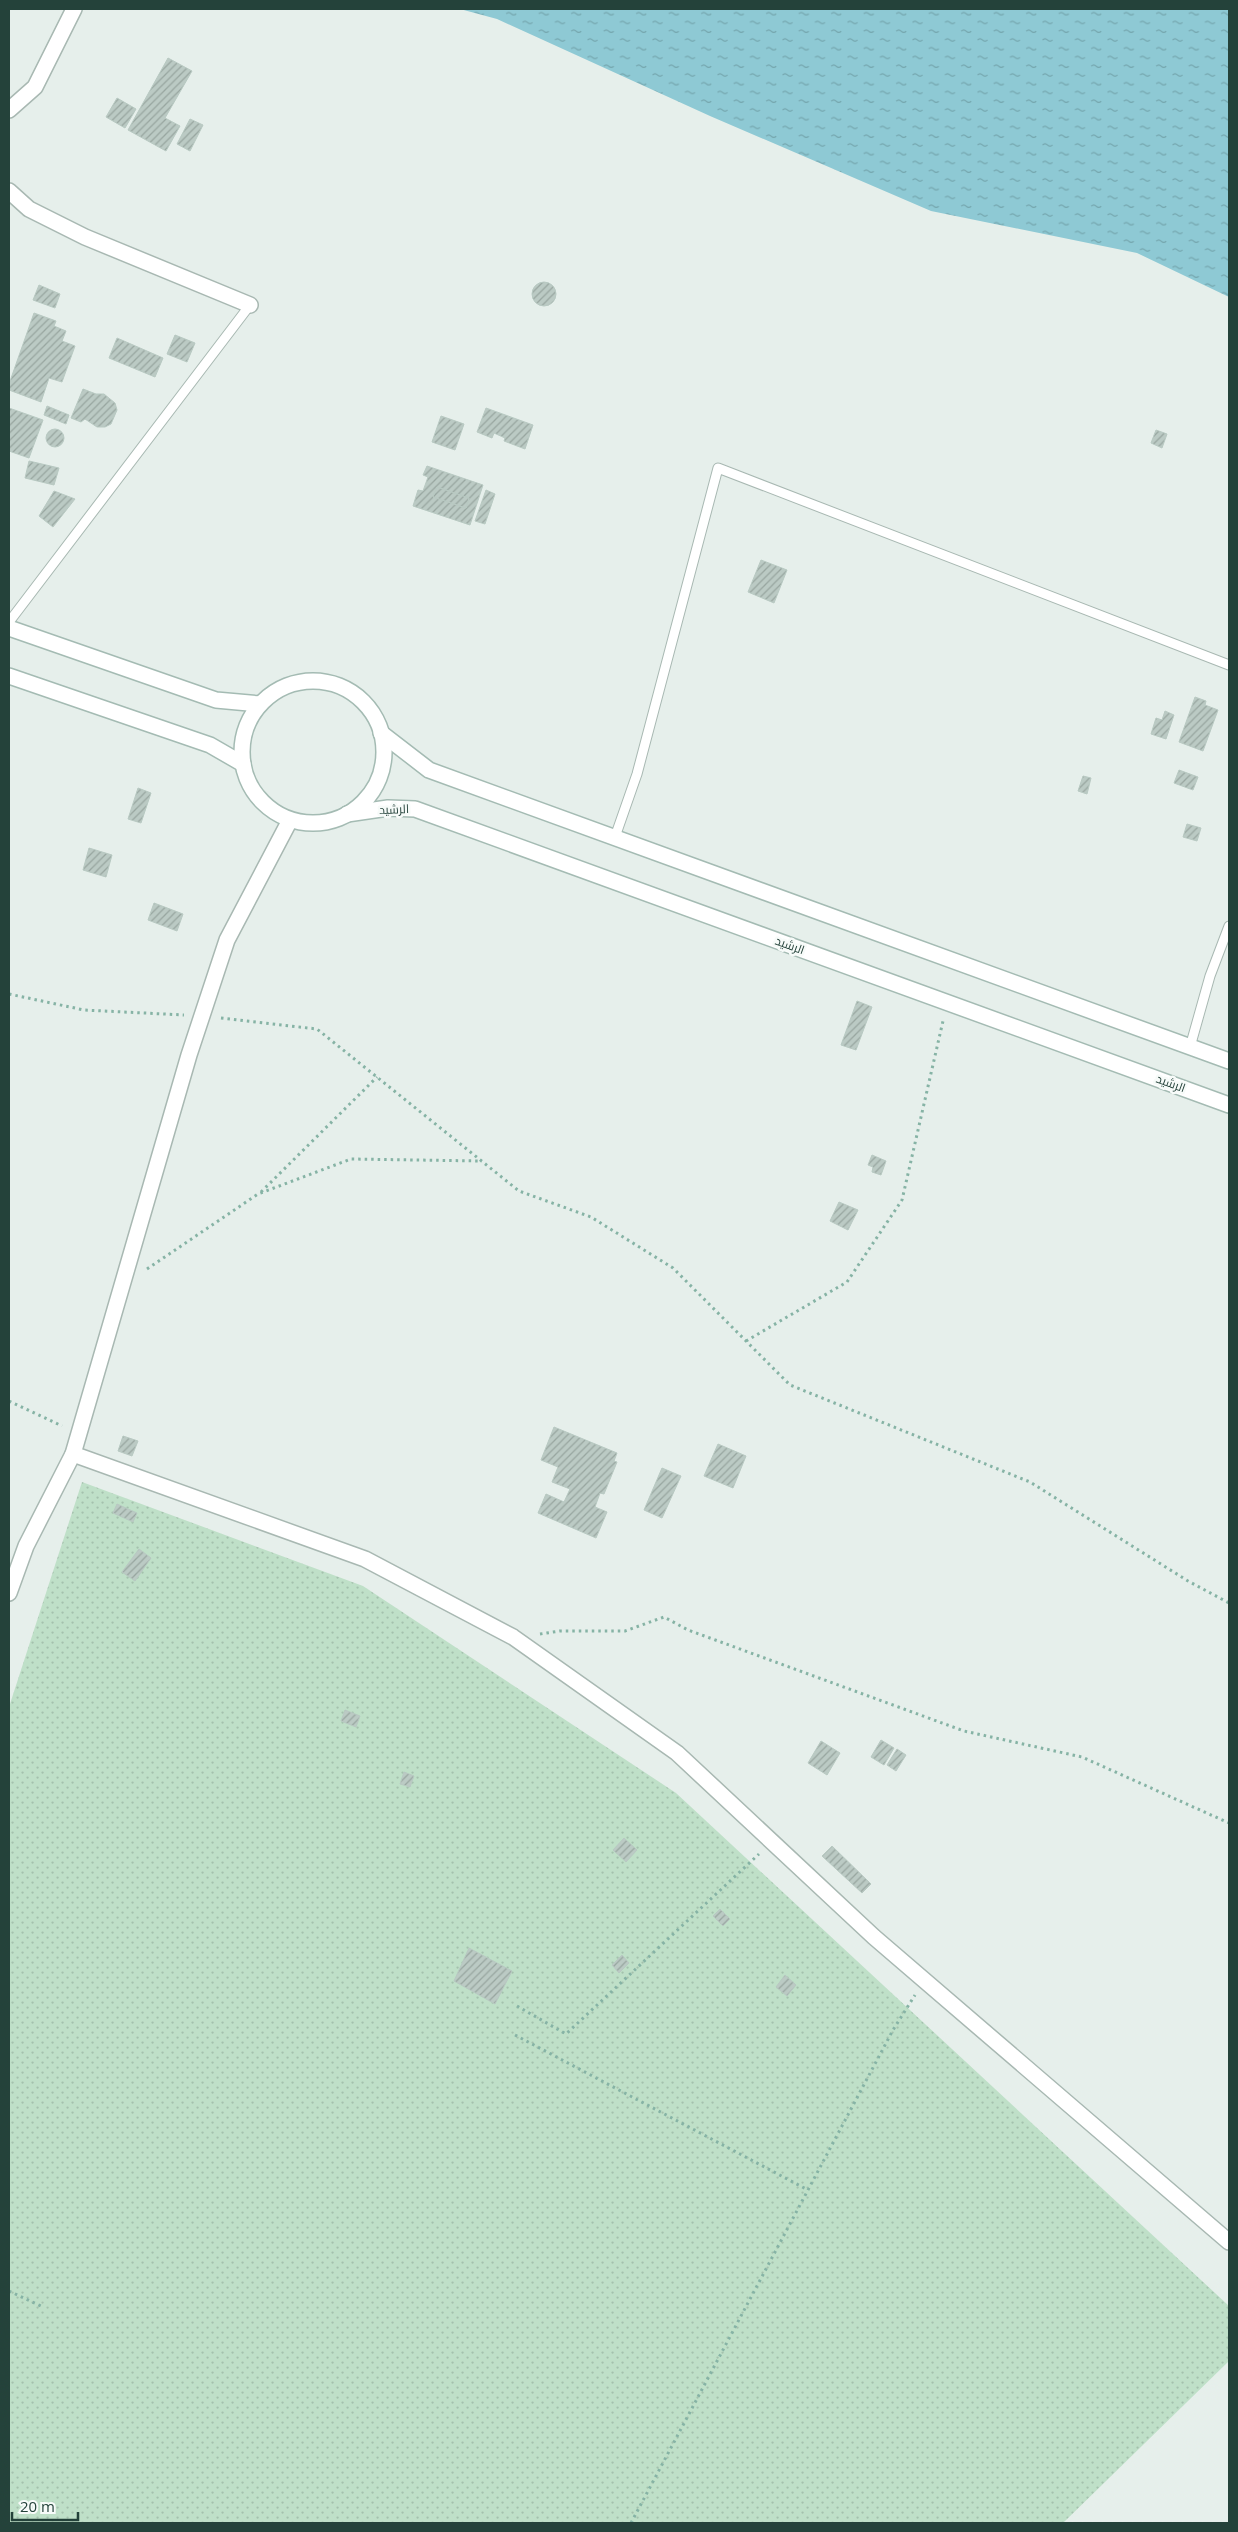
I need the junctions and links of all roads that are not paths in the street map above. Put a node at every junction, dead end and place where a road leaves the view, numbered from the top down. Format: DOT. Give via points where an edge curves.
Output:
graph roads {
  1 [pos="74,9"];
  2 [pos="9,110"];
  3 [pos="9,191"];
  4 [pos="250,304"];
  5 [pos="9,622"];
  6 [pos="9,628"];
  7 [pos="1229,665"];
  8 [pos="9,676"];
  9 [pos="260,704"];
  10 [pos="381,732"];
  11 [pos="243,764"];
  12 [pos="347,814"];
  13 [pos="289,822"];
  14 [pos="615,837"];
  15 [pos="1229,926"];
  16 [pos="1190,1047"];
  17 [pos="1229,1061"];
  18 [pos="1229,1105"];
  19 [pos="73,1454"];
  20 [pos="9,1593"];
  21 [pos="1229,2242"];
  1 -- 2 [label="street" via="34,87"];
  3 -- 4 [label="street" via="29,209 84,237"];
  4 -- 5 [label="lane"];
  6 -- 9 [label="street" via="216,700"];
  7 -- 14 [label="lane" via="718,468 637,774"];
  8 -- 11 [label="street" via="210,745"];
  9 -- 10 [label="street" via="273,692 295,682 320,680 343,687 363,700"];
  9 -- 11 [label="street" via="244,730"];
  10 -- 12 [label="street" via="383,764 376,786 363,804"];
  10 -- 14 [label="street" via="429,770"];
  11 -- 13 [label="street" via="246,779 259,800"];
  12 -- 13 [label="street" via="322,823"];
  12 -- 18 [label="street, الرشيد" via="415,808"];
  13 -- 19 [label="street" via="228,940 202,1016"];
  14 -- 16 [label="street"];
  15 -- 16 [label="lane" via="1210,976"];
  16 -- 17 [label="street"];
  19 -- 20 [label="street" via="26,1546"];
  19 -- 21 [label="street" via="365,1558 513,1637 676,1753 874,1937"];
}
